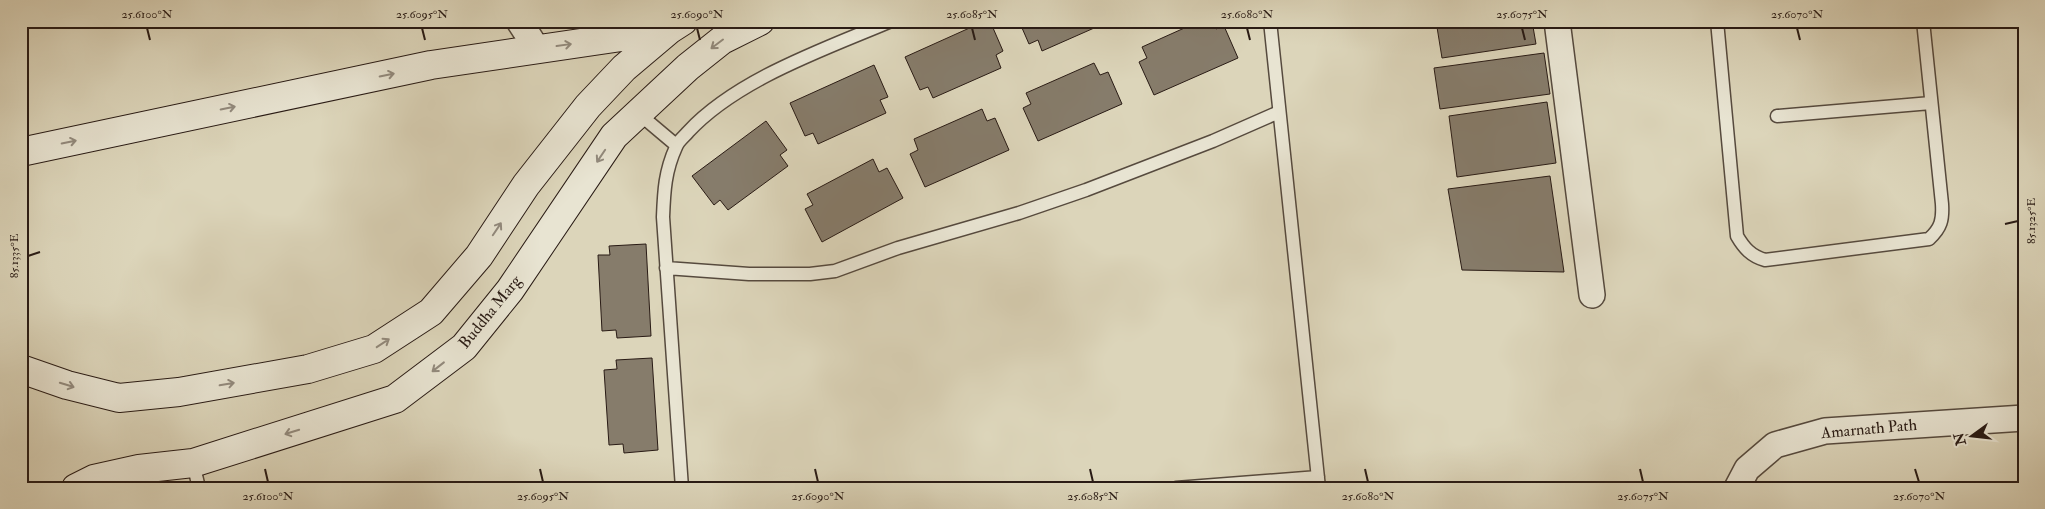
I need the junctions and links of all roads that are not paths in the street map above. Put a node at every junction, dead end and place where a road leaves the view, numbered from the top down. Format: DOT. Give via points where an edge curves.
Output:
graph roads {
  1 [pos="519,21"];
  2 [pos="760,21"];
  3 [pos="891,21"];
  4 [pos="1270,21"];
  5 [pos="1557,21"];
  6 [pos="1718,21"];
  7 [pos="1923,21"];
  8 [pos="676,26"];
  9 [pos="537,49"];
  10 [pos="1931,103"];
  11 [pos="638,112"];
  12 [pos="1279,112"];
  13 [pos="1777,116"];
  14 [pos="676,145"];
  15 [pos="21,152"];
  16 [pos="666,268"];
  17 [pos="1592,295"];
  18 [pos="21,369"];
  19 [pos="2024,418"];
  20 [pos="196,475"];
  21 [pos="1318,482"];
  22 [pos="76,488"];
  23 [pos="682,488"];
  24 [pos="1176,488"];
  25 [pos="1736,488"];
  1 -- 9 [label="street"];
  2 -- 11 [label="main road, Buddha Marg, one-way" via="722,40"];
  3 -- 14 [label="lane" via="806,57 745,88 702,117"];
  4 -- 12 [label="lane"];
  5 -- 17 [label="street"];
  6 -- 10 [label="lane" via="1737,236 1754,257 1765,260 1929,239 1943,219"];
  7 -- 10 [label="lane"];
  9 -- 8 [label="main road, one-way"];
  18 -- 8 [label="main road, one-way" via="119,398 179,392 308,370 374,349 431,312 479,256 526,185 588,106 624,68"];
  15 -- 9 [label="main road, one-way" via="431,65"];
  10 -- 13 [label="lane"];
  11 -- 14 [label="lane"];
  11 -- 20 [label="main road, Buddha Marg, one-way" via="614,136 510,290 464,347 395,400"];
  12 -- 16 [label="lane" via="1086,190 898,248 835,271 750,274"];
  12 -- 21 [label="lane"];
  14 -- 16 [label="lane" via="665,179"];
  16 -- 23 [label="lane"];
  19 -- 25 [label="street, Amarnath Path" via="1825,431 1774,445 1747,469"];
  20 -- 22 [label="main road, Buddha Marg" via="139,469 94,479"];
  21 -- 24 [label="lane"];
}
